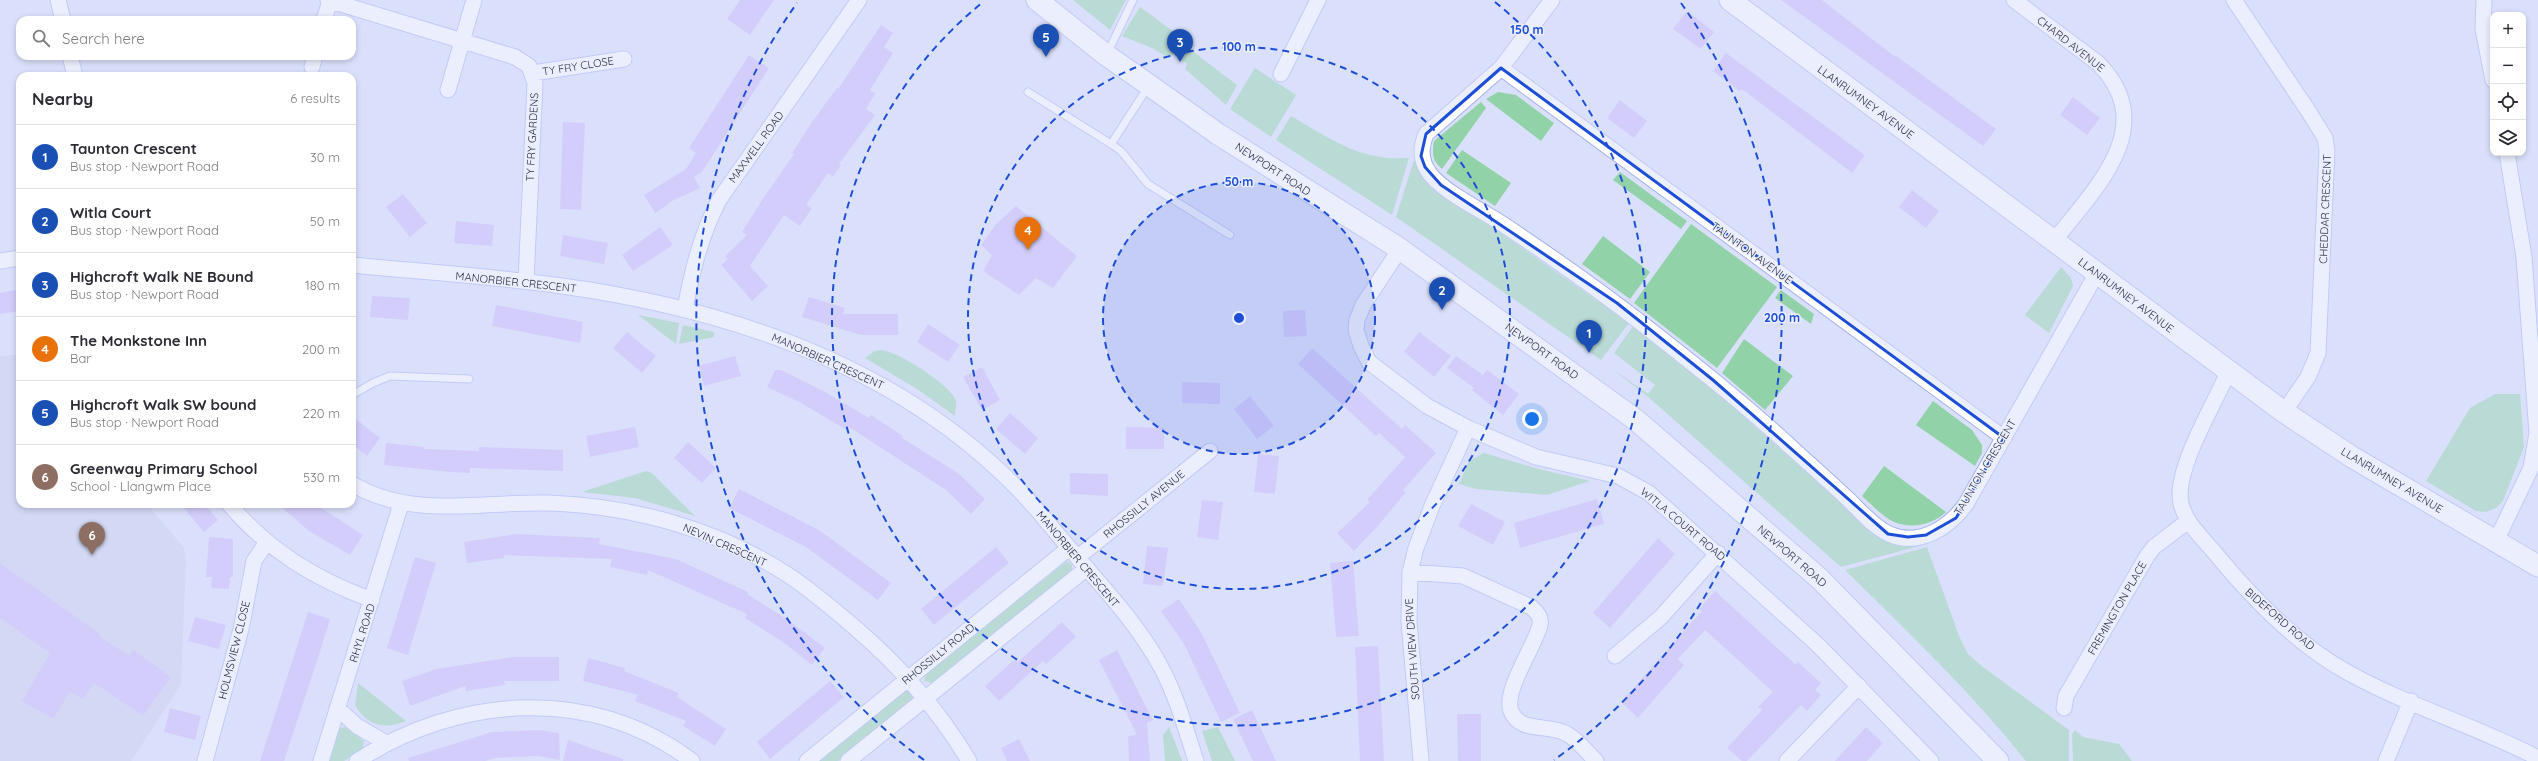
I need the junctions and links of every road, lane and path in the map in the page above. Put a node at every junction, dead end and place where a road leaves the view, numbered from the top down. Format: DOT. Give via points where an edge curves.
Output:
graph roads {
  1 [pos="58,0"];
  2 [pos="329,0"];
  3 [pos="474,0"];
  4 [pos="859,0"];
  5 [pos="1037,0"];
  6 [pos="1133,0"];
  7 [pos="1318,0"];
  8 [pos="1552,0"];
  9 [pos="1730,0"];
  10 [pos="2014,0"];
  11 [pos="2234,0"];
  12 [pos="2484,0"];
  13 [pos="62,16"];
  14 [pos="325,16"];
  15 [pos="462,41"];
  16 [pos="1106,55"];
  17 [pos="624,59"];
  18 [pos="71,60"];
  19 [pos="2490,65"];
  20 [pos="1501,68"];
  21 [pos="74,72"];
  22 [pos="533,73"];
  23 [pos="1281,74"];
  24 [pos="1149,85"];
  25 [pos="448,90"];
  26 [pos="1028,92"];
  27 [pos="1112,144"];
  28 [pos="2507,156"];
  29 [pos="1230,235"];
  30 [pos="2054,241"];
  31 [pos="1400,249"];
  32 [pos="16,258"];
  33 [pos="0,260"];
  34 [pos="356,265"];
  35 [pos="2097,273"];
  36 [pos="526,281"];
  37 [pos="685,309"];
  38 [pos="2228,372"];
  39 [pos="469,379"];
  40 [pos="356,393"];
  41 [pos="2284,412"];
  42 [pos="1468,428"];
  43 [pos="2004,438"];
  44 [pos="1210,451"];
  45 [pos="356,486"];
  46 [pos="401,504"];
  47 [pos="233,508"];
  48 [pos="2188,521"];
  49 [pos="2496,541"];
  50 [pos="267,542"];
  51 [pos="1718,553"];
  52 [pos="1078,558"];
  53 [pos="2538,566"];
  54 [pos="1410,572"];
  55 [pos="372,600"];
  56 [pos="1615,656"];
  57 [pos="909,678"];
  58 [pos="1859,686"];
  59 [pos="926,699"];
  60 [pos="2411,701"];
  61 [pos="337,708"];
  62 [pos="2064,708"];
  63 [pos="386,743"];
  64 [pos="2538,758"];
  65 [pos="205,761"];
  66 [pos="321,761"];
  67 [pos="357,761"];
  68 [pos="692,761"];
  69 [pos="807,761"];
  70 [pos="848,761"];
  71 [pos="969,761"];
  72 [pos="1196,761"];
  73 [pos="1421,761"];
  74 [pos="1596,761"];
  75 [pos="1787,761"];
  76 [pos="1931,761"];
  77 [pos="1998,761"];
  78 [pos="2386,761"];
  1 -- 13 [label="street"];
  2 -- 14 [label="street"];
  2 -- 15 [label="street"];
  3 -- 15 [label="street"];
  4 -- 37 [label="street, MAXWELL ROAD" via="719,200 699,247"];
  5 -- 16 [label="main road, NEWPORT ROAD"];
  6 -- 16 [label="lane"];
  7 -- 23 [label="street"];
  8 -- 20 [label="street, TAUNTON CRESCENT"];
  9 -- 30 [label="main road, LLANRUMNEY AVENUE"];
  10 -- 30 [label="street, CHARD AVENUE" via="2098,63 2118,88 2123,105 2124,134 2113,163"];
  11 -- 41 [label="street, CHEDDAR CRESCENT" via="2313,118 2325,138 2327,151 2318,353 2308,377"];
  12 -- 19 [label="street" via="2483,29"];
  15 -- 22 [label="street" via="516,57 529,66"];
  15 -- 25 [label="street"];
  16 -- 24 [label="main road, NEWPORT ROAD"];
  17 -- 22 [label="street, TY FRY CLOSE"];
  18 -- 21 [label="street"];
  20 -- 43 [label="street, TAUNTON AVENUE"];
  20 -- 43 [label="street, TAUNTON CRESCENT" via="1426,134 1421,156 1432,176 1441,185 1502,223 1617,303 1781,438 1888,534 1914,537 1926,535 1948,525 1966,504"];
  22 -- 36 [label="street, TY FRY GARDENS" via="535,83"];
  24 -- 27 [label="lane"];
  24 -- 31 [label="main road, NEWPORT ROAD" via="1218,134"];
  26 -- 27 [label="lane"];
  27 -- 29 [label="lane" via="1121,151 1148,184"];
  28 -- 49 [label="street" via="2524,257 2537,433 2530,468"];
  30 -- 35 [label="main road, LLANRUMNEY AVENUE"];
  31 -- 42 [label="street, WITLA COURT ROAD" via="1363,305 1356,330 1361,346 1369,362 1382,374 1427,406"];
  31 -- 77 [label="main road, NEWPORT ROAD" via="1636,420 1820,579"];
  32 -- 33 [label="street"];
  34 -- 36 [label="street, MANORBIER CRESCENT"];
  35 -- 38 [label="main road, LLANRUMNEY AVENUE"];
  35 -- 43 [label="street, TAUNTON CRESCENT"];
  36 -- 37 [label="street, MANORBIER CRESCENT" via="616,294"];
  37 -- 52 [label="street, MANORBIER CRESCENT" via="746,326 799,346 895,392 933,417 1017,487"];
  38 -- 41 [label="main road, LLANRUMNEY AVENUE"];
  38 -- 48 [label="street, BIDEFORD ROAD" via="2190,454 2180,482 2180,497"];
  39 -- 40 [label="lane" via="390,376"];
  41 -- 49 [label="main road, LLANRUMNEY AVENUE" via="2352,457"];
  42 -- 51 [label="street, WITLA COURT ROAD" via="1536,457 1596,469 1633,483 1649,493"];
  42 -- 54 [label="street, SOUTH VIEW DRIVE" via="1432,506"];
  44 -- 52 [label="street, RHOSSILLY AVENUE"];
  45 -- 46 [label="street, NEVIN CRESCENT"];
  46 -- 55 [label="street, RHYL ROAD"];
  46 -- 57 [label="street, NEVIN CRESCENT" via="432,508 512,503 603,508 644,515 684,526 736,548 786,574 867,638"];
  47 -- 50 [label="street"];
  48 -- 60 [label="street, BIDEFORD ROAD" via="2253,596 2293,633 2347,672"];
  48 -- 62 [label="street, FREMINGTON PLACE" via="2146,556 2066,696"];
  49 -- 53 [label="main road, LLANRUMNEY AVENUE"];
  50 -- 55 [label="street" via="318,577"];
  50 -- 65 [label="street, HOLMSVIEW CLOSE" via="254,561 241,629"];
  51 -- 56 [label="street" via="1661,617"];
  51 -- 58 [label="street, WITLA COURT ROAD"];
  52 -- 57 [label="street, RHOSSILLY ROAD"];
  52 -- 59 [label="street"];
  52 -- 72 [label="street, MANORBIER CRESCENT" via="1138,632 1161,668"];
  54 -- 73 [label="street, SOUTH VIEW DRIVE" via="1409,622"];
  54 -- 74 [label="street" via="1463,576 1538,612 1541,624 1522,663 1513,689 1510,709 1515,719 1526,726 1554,728 1569,734"];
  55 -- 61 [label="street, RHYL ROAD"];
  57 -- 59 [label="street, NEVIN CRESCENT"];
  57 -- 69 [label="street, RHOSSILLY ROAD"];
  58 -- 75 [label="street"];
  58 -- 76 [label="street, WITLA COURT ROAD"];
  59 -- 70 [label="street"];
  59 -- 71 [label="street, NEVIN CRESCENT"];
  60 -- 64 [label="street, BIDEFORD ROAD"];
  60 -- 78 [label="street"];
  61 -- 63 [label="street" via="363,730"];
  61 -- 66 [label="street, RHYL ROAD"];
  63 -- 67 [label="street"];
  63 -- 68 [label="street" via="420,728 471,712 518,707 537,708 582,714 615,722 656,738"];
}
